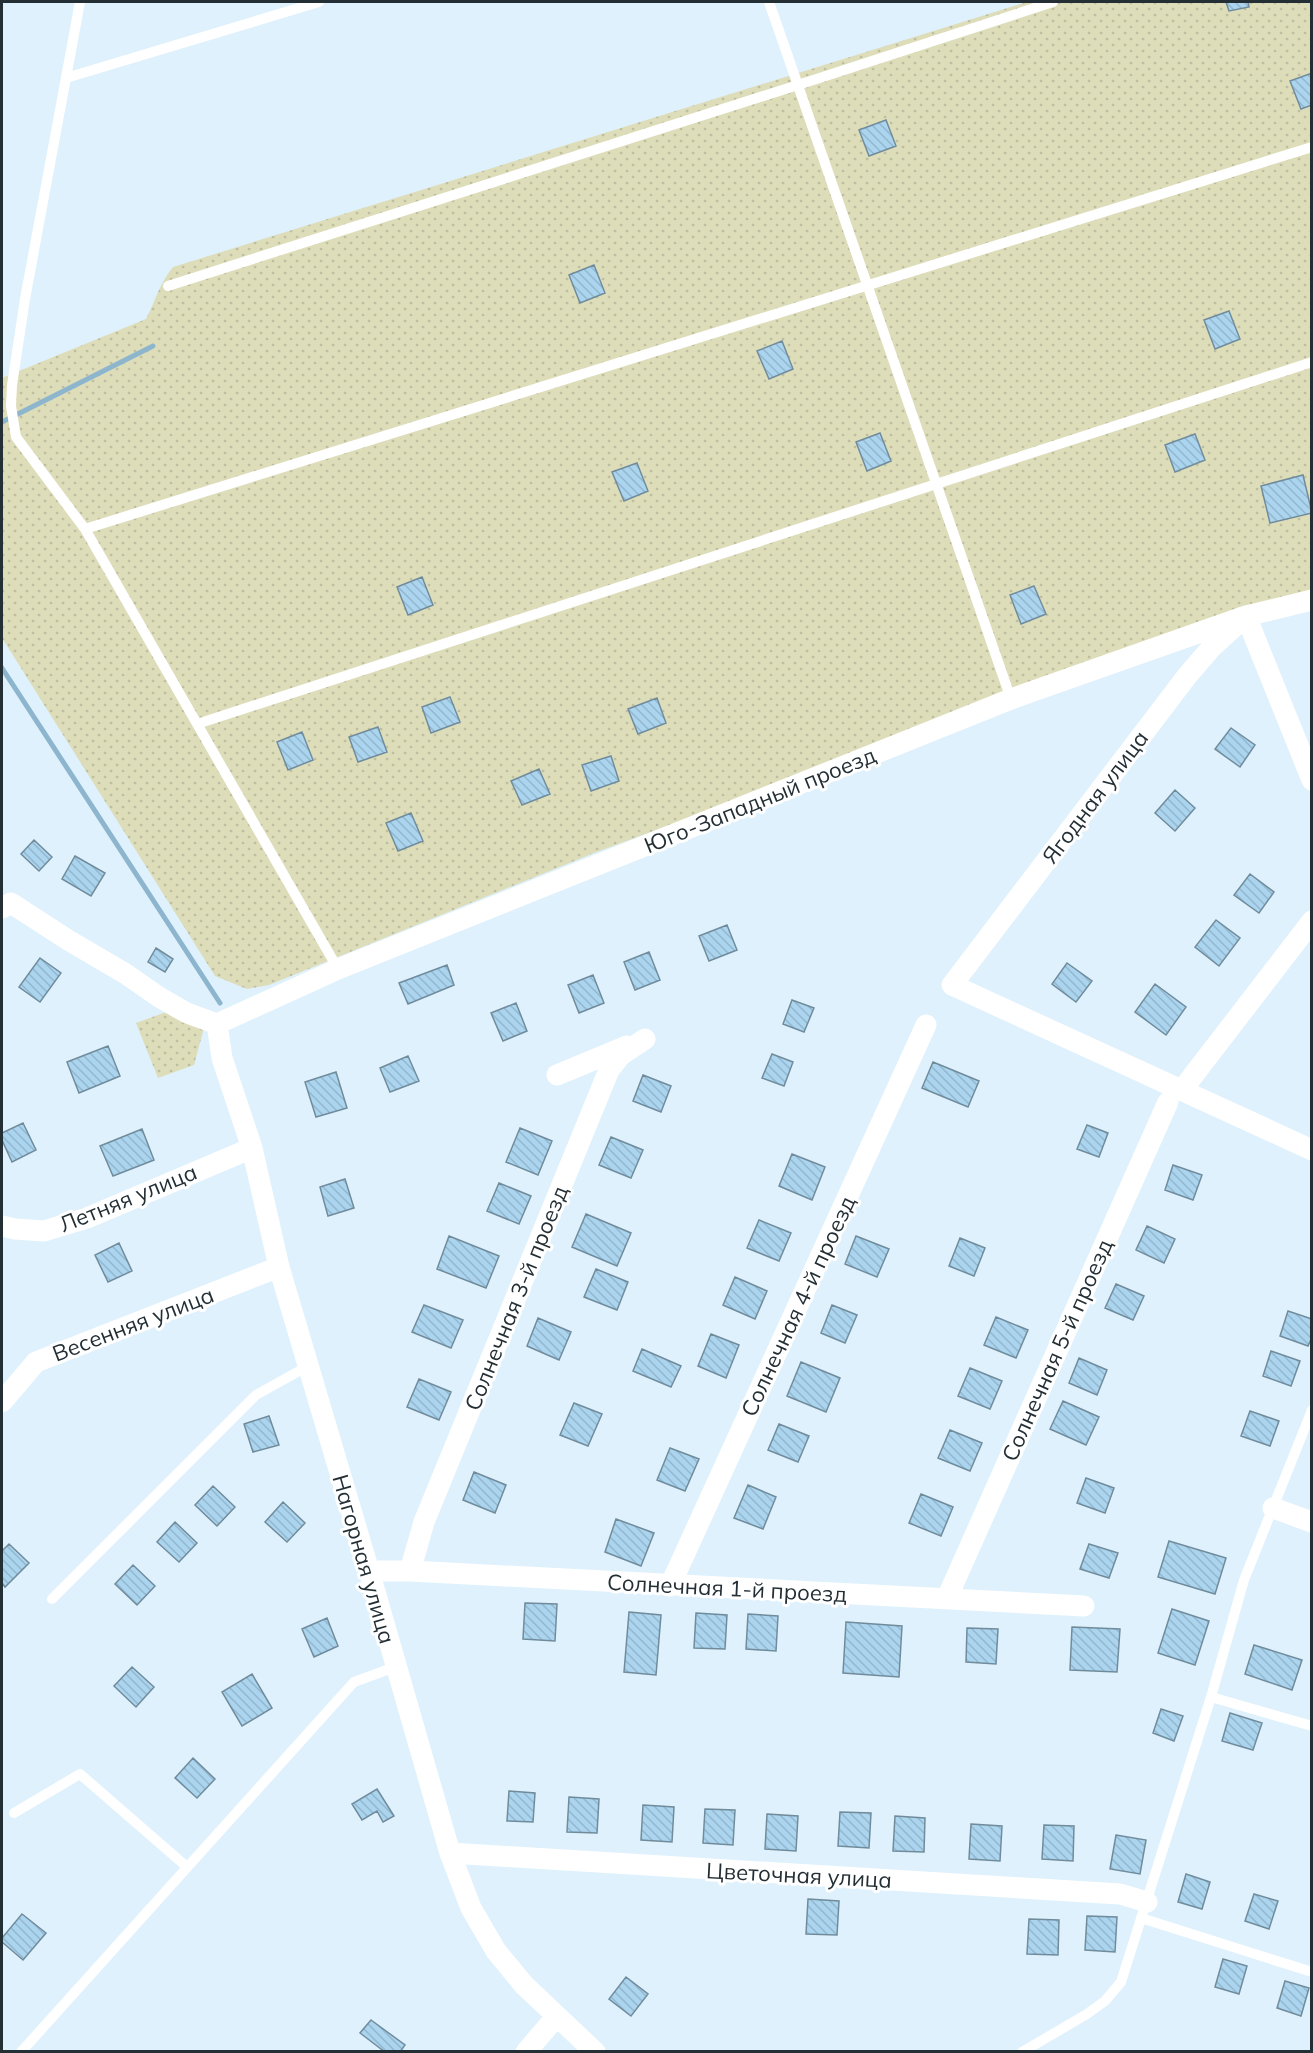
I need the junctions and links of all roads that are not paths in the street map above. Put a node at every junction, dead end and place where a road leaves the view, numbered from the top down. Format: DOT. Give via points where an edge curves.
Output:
graph roads {
  1 [pos="80,2"];
  2 [pos="319,2"];
  3 [pos="769,2"];
  4 [pos="1053,2"];
  5 [pos="66,78"];
  6 [pos="798,85"];
  7 [pos="1311,147"];
  8 [pos="168,286"];
  9 [pos="868,286"];
  10 [pos="1311,362"];
  11 [pos="936,485"];
  12 [pos="85,529"];
  13 [pos="1311,600"];
  14 [pos="1246,616"];
  15 [pos="1011,699"];
  16 [pos="197,724"];
  17 [pos="1311,780"];
  18 [pos="5,903"];
  19 [pos="1311,921"];
  20 [pos="338,969"];
  21 [pos="217,1024"];
  22 [pos="926,1025"];
  23 [pos="557,1075"];
  24 [pos="1175,1096"];
  25 [pos="252,1148"];
  26 [pos="1311,1150"];
  27 [pos="2,1226"];
  28 [pos="279,1267"];
  29 [pos="308,1366"];
  30 [pos="2,1402"];
  31 [pos="1311,1410"];
  32 [pos="1273,1508"];
  33 [pos="1311,1522"];
  34 [pos="369,1571"];
  35 [pos="410,1571"];
  36 [pos="670,1586"];
  37 [pos="52,1599"];
  38 [pos="947,1599"];
  39 [pos="1084,1606"];
  40 [pos="395,1667"];
  41 [pos="1210,1697"];
  42 [pos="1311,1726"];
  43 [pos="14,1813"];
  44 [pos="450,1853"];
  45 [pos="188,1867"];
  46 [pos="1144,1910"];
  47 [pos="1311,1972"];
  48 [pos="556,2017"];
  49 [pos="21,2052"];
  50 [pos="526,2052"];
  51 [pos="595,2052"];
  52 [pos="1022,2052"];
  1 -- 5 [label="lane"];
  2 -- 5 [label="lane"];
  3 -- 6 [label="lane"];
  4 -- 6 [label="lane"];
  5 -- 12 [label="lane" via="11,406 16,438"];
  6 -- 8 [label="lane"];
  6 -- 9 [label="lane"];
  7 -- 9 [label="lane"];
  9 -- 11 [label="lane"];
  9 -- 12 [label="lane"];
  10 -- 11 [label="lane"];
  11 -- 15 [label="lane"];
  11 -- 16 [label="lane"];
  12 -- 16 [label="lane"];
  13 -- 14 [label="street, Юго-Западный проезд"];
  14 -- 15 [label="street, Юго-Западный проезд"];
  14 -- 17 [label="street"];
  14 -- 24 [label="street, Ягодная улица" via="1187,676 952,985"];
  15 -- 20 [label="street, Юго-Западный проезд"];
  16 -- 20 [label="lane"];
  18 -- 21 [label="street" via="187,1013"];
  19 -- 24 [label="street, Солнечная 5-й проезд"];
  20 -- 21 [label="street, Юго-Западный проезд"];
  21 -- 25 [label="street, Нагорная улица" via="222,1058"];
  22 -- 36 [label="street, Солнечная 4-й проезд"];
  23 -- 35 [label="street, Солнечная 3-й проезд" via="645,1039 621,1055 609,1070 424,1522"];
  24 -- 26 [label="street"];
  24 -- 38 [label="street, Солнечная 5-й проезд"];
  25 -- 27 [label="street, Летняя улица" via="87,1218 44,1231"];
  25 -- 28 [label="street, Нагорная улица"];
  28 -- 29 [label="street, Нагорная улица"];
  28 -- 30 [label="street, Весенняя улица" via="36,1362"];
  29 -- 34 [label="street, Нагорная улица"];
  29 -- 37 [label="lane" via="256,1395"];
  31 -- 32 [label="lane"];
  32 -- 33 [label="street"];
  32 -- 41 [label="lane" via="1244,1580"];
  34 -- 35 [label="street, Солнечная 1-й проезд"];
  34 -- 40 [label="street, Нагорная улица"];
  35 -- 36 [label="street, Солнечная 1-й проезд"];
  36 -- 38 [label="street, Солнечная 1-й проезд"];
  38 -- 39 [label="street, Солнечная 1-й проезд"];
  40 -- 44 [label="street, Нагорная улица"];
  40 -- 45 [label="lane" via="354,1682"];
  41 -- 42 [label="lane"];
  41 -- 46 [label="lane"];
  43 -- 45 [label="lane" via="80,1774"];
  44 -- 46 [label="street, Цветочная улица" via="1120,1894"];
  44 -- 48 [label="street, Нагорная улица" via="471,1908 496,1951"];
  45 -- 49 [label="lane"];
  46 -- 47 [label="lane"];
  46 -- 52 [label="lane" via="1120,1982 1105,2001"];
  48 -- 50 [label="street"];
  48 -- 51 [label="street, Нагорная улица"];
}
